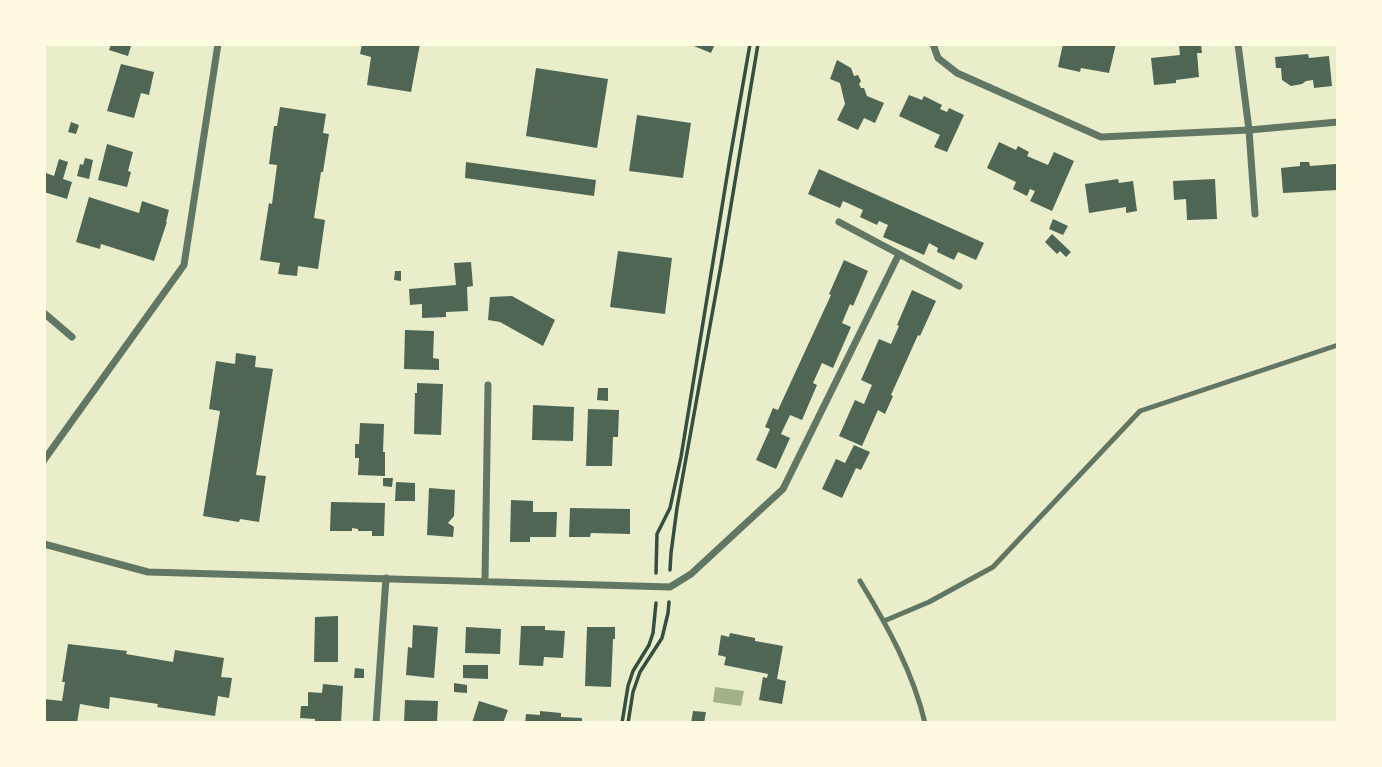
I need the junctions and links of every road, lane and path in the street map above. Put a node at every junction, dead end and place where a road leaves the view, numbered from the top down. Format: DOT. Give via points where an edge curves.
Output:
graph roads {
  1 [pos="218,44"];
  2 [pos="750,44"];
  3 [pos="758,44"];
  4 [pos="933,44"];
  5 [pos="1238,44"];
  6 [pos="1338,122"];
  7 [pos="1249,130"];
  8 [pos="1255,214"];
  9 [pos="839,222"];
  10 [pos="899,254"];
  11 [pos="959,286"];
  12 [pos="44,313"];
  13 [pos="72,337"];
  14 [pos="1338,345"];
  15 [pos="488,385"];
  16 [pos="44,460"];
  17 [pos="44,544"];
  18 [pos="656,573"];
  19 [pos="386,579"];
  20 [pos="485,580"];
  21 [pos="860,581"];
  22 [pos="670,587"];
  23 [pos="656,603"];
  24 [pos="884,621"];
  25 [pos="376,723"];
  26 [pos="622,723"];
  27 [pos="628,723"];
  28 [pos="925,723"];
  1 -- 16 [label="street" via="184,265"];
  2 -- 18 [label="path" via="681,457 670,508 657,534"];
  3 -- 22 [label="path" via="677,508"];
  4 -- 7 [label="street" via="938,58 957,73 1101,137"];
  5 -- 7 [label="street"];
  6 -- 7 [label="street"];
  7 -- 8 [label="street"];
  9 -- 10 [label="street"];
  10 -- 11 [label="street"];
  10 -- 22 [label="street" via="783,489 691,574"];
  12 -- 13 [label="street"];
  14 -- 24 [label="lane" via="1140,411 993,567"];
  15 -- 20 [label="street"];
  17 -- 19 [label="street" via="148,572"];
  19 -- 20 [label="street"];
  19 -- 25 [label="street"];
  20 -- 22 [label="street"];
  21 -- 24 [label="lane"];
  22 -- 27 [label="path" via="662,638 640,672"];
  23 -- 26 [label="path" via="653,633 633,671"];
  24 -- 28 [label="lane"];
}
